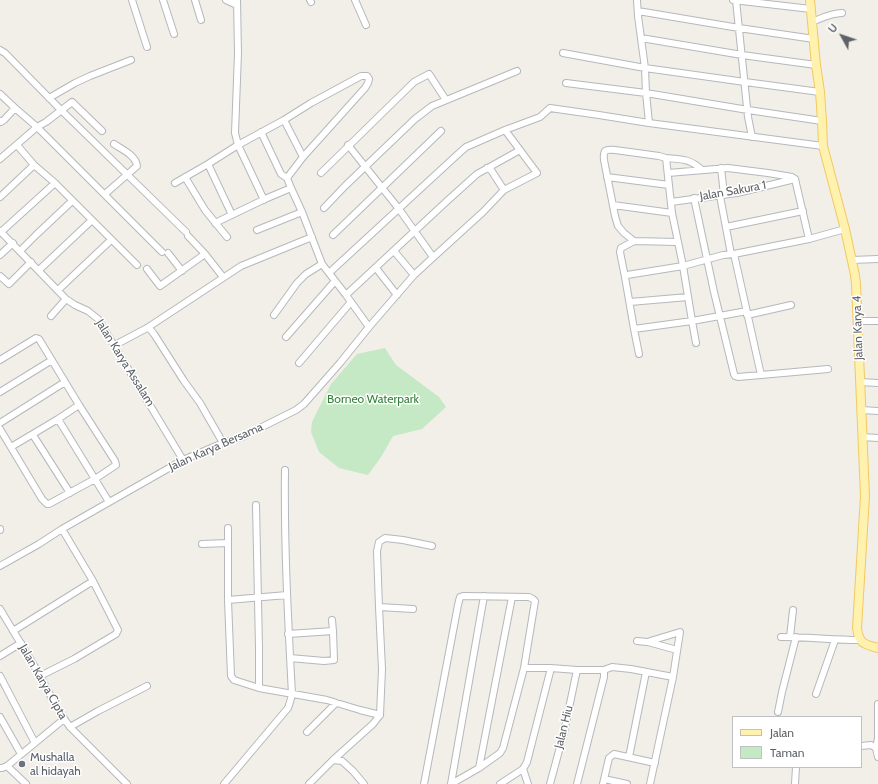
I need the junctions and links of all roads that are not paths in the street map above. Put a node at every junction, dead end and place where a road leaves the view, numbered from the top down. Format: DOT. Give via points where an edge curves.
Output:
graph roads {
  1 [pos="132,0"];
  2 [pos="163,0"];
  3 [pos="195,0"];
  4 [pos="226,0"];
  5 [pos="355,0"];
  6 [pos="637,0"];
  7 [pos="735,0"];
  8 [pos="810,0"];
  9 [pos="237,2"];
  10 [pos="811,9"];
  11 [pos="638,11"];
  12 [pos="842,13"];
  13 [pos="201,20"];
  14 [pos="812,22"];
  15 [pos="366,25"];
  16 [pos="739,28"];
  17 [pos="174,34"];
  18 [pos="640,38"];
  19 [pos="814,39"];
  20 [pos="147,47"];
  21 [pos="2,52"];
  22 [pos="563,53"];
  23 [pos="742,55"];
  24 [pos="0,59"];
  25 [pos="131,60"];
  26 [pos="816,65"];
  27 [pos="645,68"];
  28 [pos="517,71"];
  29 [pos="566,82"];
  30 [pos="745,82"];
  31 [pos="820,92"];
  32 [pos="646,93"];
  33 [pos="0,94"];
  34 [pos="49,98"];
  35 [pos="446,100"];
  36 [pos="15,108"];
  37 [pos="60,110"];
  38 [pos="748,110"];
  39 [pos="284,120"];
  40 [pos="0,121"];
  41 [pos="822,121"];
  42 [pos="649,123"];
  43 [pos="37,127"];
  44 [pos="505,130"];
  45 [pos="102,131"];
  46 [pos="441,131"];
  47 [pos="261,132"];
  48 [pos="752,137"];
  49 [pos="114,144"];
  50 [pos="17,145"];
  51 [pos="238,145"];
  52 [pos="348,145"];
  53 [pos="823,146"];
  54 [pos="520,150"];
  55 [pos="303,157"];
  56 [pos="666,158"];
  57 [pos="0,159"];
  58 [pos="208,164"];
  59 [pos="34,165"];
  60 [pos="365,167"];
  61 [pos="487,168"];
  62 [pos="721,168"];
  63 [pos="702,170"];
  64 [pos="321,173"];
  65 [pos="668,173"];
  66 [pos="127,174"];
  67 [pos="186,177"];
  68 [pos="607,177"];
  69 [pos="287,178"];
  70 [pos="795,179"];
  71 [pos="55,183"];
  72 [pos="175,183"];
  73 [pos="669,185"];
  74 [pos="291,188"];
  75 [pos="382,188"];
  76 [pos="504,190"];
  77 [pos="105,194"];
  78 [pos="722,195"];
  79 [pos="0,197"];
  80 [pos="694,198"];
  81 [pos="264,200"];
  82 [pos="72,201"];
  83 [pos="671,202"];
  84 [pos="613,205"];
  85 [pos="324,208"];
  86 [pos="399,209"];
  87 [pos="803,211"];
  88 [pos="302,212"];
  89 [pos="672,213"];
  90 [pos="232,214"];
  91 [pos="92,220"];
  92 [pos="215,223"];
  93 [pos="726,227"];
  94 [pos="845,229"];
  95 [pos="257,230"];
  96 [pos="0,231"];
  97 [pos="415,231"];
  98 [pos="333,235"];
  99 [pos="227,237"];
  100 [pos="312,237"];
  101 [pos="809,239"];
  102 [pos="111,240"];
  103 [pos="634,241"];
  104 [pos="677,242"];
  105 [pos="13,243"];
  106 [pos="20,251"];
  107 [pos="394,251"];
  108 [pos="205,254"];
  109 [pos="733,254"];
  110 [pos="0,255"];
  111 [pos="433,257"];
  112 [pos="708,259"];
  113 [pos="878,259"];
  114 [pos="852,260"];
  115 [pos="31,262"];
  116 [pos="322,264"];
  117 [pos="137,265"];
  118 [pos="683,266"];
  119 [pos="376,268"];
  120 [pos="147,269"];
  121 [pos="39,270"];
  122 [pos="182,271"];
  123 [pos="330,273"];
  124 [pos="414,275"];
  125 [pos="0,276"];
  126 [pos="223,277"];
  127 [pos="625,277"];
  128 [pos="335,281"];
  129 [pos="58,290"];
  130 [pos="346,295"];
  131 [pos="397,295"];
  132 [pos="688,297"];
  133 [pos="66,299"];
  134 [pos="351,302"];
  135 [pos="630,302"];
  136 [pos="791,305"];
  137 [pos="747,313"];
  138 [pos="274,315"];
  139 [pos="720,315"];
  140 [pos="51,316"];
  141 [pos="692,321"];
  142 [pos="858,321"];
  143 [pos="878,322"];
  144 [pos="369,327"];
  145 [pos="147,328"];
  146 [pos="634,329"];
  147 [pos="286,337"];
  148 [pos="696,343"];
  149 [pos="115,345"];
  150 [pos="639,354"];
  151 [pos="0,360"];
  152 [pos="52,360"];
  153 [pos="299,363"];
  154 [pos="828,369"];
  155 [pos="761,375"];
  156 [pos="65,382"];
  157 [pos="860,382"];
  158 [pos="878,383"];
  159 [pos="0,392"];
  160 [pos="79,405"];
  161 [pos="861,410"];
  162 [pos="878,411"];
  163 [pos="58,419"];
  164 [pos="0,423"];
  165 [pos="0,429"];
  166 [pos="33,435"];
  167 [pos="862,436"];
  168 [pos="878,438"];
  169 [pos="223,443"];
  170 [pos="11,448"];
  171 [pos="183,460"];
  172 [pos="285,470"];
  173 [pos="94,479"];
  174 [pos="70,493"];
  175 [pos="109,502"];
  176 [pos="256,505"];
  177 [pos="228,528"];
  178 [pos="62,529"];
  179 [pos="228,542"];
  180 [pos="202,544"];
  181 [pos="432,546"];
  182 [pos="0,566"];
  183 [pos="93,581"];
  184 [pos="287,595"];
  185 [pos="484,596"];
  186 [pos="258,597"];
  187 [pos="512,597"];
  188 [pos="228,600"];
  189 [pos="379,607"];
  190 [pos="0,609"];
  191 [pos="413,609"];
  192 [pos="793,610"];
  193 [pos="332,620"];
  194 [pos="687,630"];
  195 [pos="13,631"];
  196 [pos="333,631"];
  197 [pos="680,632"];
  198 [pos="288,634"];
  199 [pos="781,637"];
  200 [pos="793,637"];
  201 [pos="835,640"];
  202 [pos="860,640"];
  203 [pos="637,641"];
  204 [pos="647,642"];
  205 [pos="21,643"];
  206 [pos="878,648"];
  207 [pos="677,650"];
  208 [pos="0,656"];
  209 [pos="290,658"];
  210 [pos="524,668"];
  211 [pos="551,668"];
  212 [pos="577,670"];
  213 [pos="604,670"];
  214 [pos="646,672"];
  215 [pos="0,676"];
  216 [pos="40,676"];
  217 [pos="673,677"];
  218 [pos="147,686"];
  219 [pos="259,688"];
  220 [pos="292,694"];
  221 [pos="816,694"];
  222 [pos="336,703"];
  223 [pos="878,704"];
  224 [pos="778,712"];
  225 [pos="380,715"];
  226 [pos="0,717"];
  227 [pos="64,719"];
  228 [pos="70,727"];
  229 [pos="307,732"];
  230 [pos="35,742"];
  231 [pos="862,746"];
  232 [pos="876,748"];
  233 [pos="21,754"];
  234 [pos="878,756"];
  235 [pos="629,757"];
  236 [pos="333,760"];
  237 [pos="655,763"];
  238 [pos="7,766"];
  239 [pos="0,768"];
  240 [pos="479,768"];
  241 [pos="796,768"];
  242 [pos="523,769"];
  243 [pos="603,782"];
  244 [pos="26,784"];
  245 [pos="126,784"];
  246 [pos="224,784"];
  247 [pos="309,784"];
  248 [pos="364,784"];
  249 [pos="424,784"];
  250 [pos="451,784"];
  251 [pos="500,784"];
  252 [pos="528,784"];
  253 [pos="550,784"];
  254 [pos="577,784"];
  255 [pos="627,784"];
  256 [pos="650,784"];
  257 [pos="795,784"];
  1 -- 20 [label="street"];
  2 -- 17 [label="street"];
  3 -- 13 [label="street"];
  4 -- 9 [label="street"];
  5 -- 15 [label="street"];
  6 -- 11 [label="street"];
  7 -- 10 [label="street"];
  7 -- 16 [label="street"];
  8 -- 10 [label="main road, Jalan Karya 4"];
  9 -- 51 [label="street" via="235,133"];
  10 -- 14 [label="main road, Jalan Karya 4"];
  11 -- 16 [label="street"];
  11 -- 18 [label="street"];
  12 -- 14 [label="street"];
  14 -- 19 [label="main road, Jalan Karya 4"];
  16 -- 19 [label="street"];
  16 -- 23 [label="street"];
  18 -- 23 [label="street"];
  18 -- 27 [label="street"];
  19 -- 26 [label="main road, Jalan Karya 4"];
  21 -- 24 [label="street"];
  21 -- 34 [label="street"];
  22 -- 27 [label="street"];
  23 -- 26 [label="street"];
  23 -- 30 [label="street"];
  25 -- 34 [label="street" via="90,76"];
  26 -- 31 [label="main road, Jalan Karya 4"];
  27 -- 30 [label="street"];
  27 -- 32 [label="street"];
  28 -- 35 [label="street"];
  29 -- 32 [label="street"];
  30 -- 31 [label="street"];
  30 -- 38 [label="street"];
  31 -- 41 [label="main road, Jalan Karya 4"];
  32 -- 38 [label="street"];
  32 -- 42 [label="street"];
  33 -- 36 [label="street"];
  34 -- 37 [label="street"];
  35 -- 52 [label="street" via="429,74 414,82"];
  35 -- 60 [label="street" via="432,106 415,119"];
  36 -- 40 [label="street"];
  36 -- 43 [label="street"];
  37 -- 43 [label="street"];
  37 -- 45 [label="street" via="72,102"];
  37 -- 66 [label="street"];
  38 -- 41 [label="street"];
  38 -- 48 [label="street"];
  39 -- 47 [label="street"];
  39 -- 55 [label="street"];
  39 -- 55 [label="street" via="361,76 367,76 369,79 365,88"];
  41 -- 53 [label="main road, Jalan Karya 4"];
  42 -- 44 [label="street" via="550,108 540,117"];
  42 -- 48 [label="street"];
  43 -- 50 [label="street"];
  43 -- 77 [label="street"];
  44 -- 54 [label="street"];
  44 -- 86 [label="street" via="466,147"];
  46 -- 75 [label="street"];
  47 -- 51 [label="street"];
  47 -- 69 [label="street" via="281,174"];
  48 -- 53 [label="street"];
  49 -- 66 [label="street" via="136,162 137,166"];
  50 -- 57 [label="street"];
  50 -- 59 [label="street"];
  51 -- 58 [label="street"];
  51 -- 81 [label="street"];
  52 -- 60 [label="street"];
  52 -- 64 [label="street"];
  53 -- 94 [label="main road, Jalan Karya 4"];
  54 -- 61 [label="street"];
  54 -- 76 [label="street, Jalan Karya Bersama" via="537,173"];
  55 -- 69 [label="street"];
  56 -- 63 [label="street" via="688,160"];
  56 -- 65 [label="street"];
  56 -- 68 [label="street" via="615,150 605,151 603,155"];
  58 -- 67 [label="street"];
  58 -- 90 [label="street"];
  59 -- 71 [label="street"];
  59 -- 79 [label="street"];
  60 -- 75 [label="street"];
  60 -- 85 [label="street"];
  61 -- 76 [label="street" via="494,173"];
  61 -- 97 [label="street" via="477,174"];
  62 -- 63 [label="street"];
  62 -- 70 [label="street" via="768,172"];
  62 -- 78 [label="street"];
  63 -- 65 [label="street"];
  65 -- 73 [label="street"];
  66 -- 77 [label="street"];
  66 -- 108 [label="street"];
  67 -- 72 [label="street"];
  67 -- 92 [label="street"];
  68 -- 73 [label="street"];
  68 -- 84 [label="street"];
  69 -- 74 [label="street"];
  70 -- 78 [label="street, Jalan Sakura 1"];
  70 -- 87 [label="street"];
  71 -- 82 [label="street"];
  71 -- 96 [label="street"];
  73 -- 83 [label="street"];
  74 -- 81 [label="street"];
  74 -- 88 [label="street"];
  75 -- 86 [label="street"];
  75 -- 98 [label="street"];
  76 -- 111 [label="street, Jalan Karya Bersama"];
  77 -- 122 [label="street"];
  78 -- 80 [label="street, Jalan Sakura 1"];
  78 -- 93 [label="street"];
  80 -- 83 [label="street, Jalan Sakura 1"];
  80 -- 112 [label="street"];
  81 -- 90 [label="street"];
  82 -- 91 [label="street"];
  82 -- 106 [label="street"];
  83 -- 89 [label="street"];
  84 -- 89 [label="street"];
  84 -- 103 [label="street" via="618,226"];
  86 -- 97 [label="street"];
  86 -- 123 [label="street"];
  87 -- 93 [label="street"];
  87 -- 101 [label="street"];
  88 -- 95 [label="street"];
  88 -- 100 [label="street"];
  89 -- 104 [label="street"];
  90 -- 92 [label="street"];
  91 -- 102 [label="street"];
  91 -- 121 [label="street"];
  92 -- 99 [label="street"];
  93 -- 109 [label="street"];
  94 -- 101 [label="street"];
  94 -- 114 [label="main road, Jalan Karya 4"];
  96 -- 105 [label="street, Jalan Karya Assalam"];
  97 -- 107 [label="street"];
  97 -- 111 [label="street"];
  100 -- 116 [label="street"];
  100 -- 126 [label="street" via="241,266"];
  101 -- 109 [label="street"];
  102 -- 117 [label="street"];
  102 -- 129 [label="street"];
  103 -- 104 [label="street"];
  103 -- 127 [label="street" via="621,248"];
  104 -- 118 [label="street"];
  105 -- 106 [label="street, Jalan Karya Assalam"];
  105 -- 110 [label="street"];
  106 -- 115 [label="street, Jalan Karya Assalam"];
  107 -- 119 [label="street"];
  107 -- 124 [label="street"];
  108 -- 122 [label="street"];
  108 -- 126 [label="street"];
  109 -- 112 [label="street"];
  109 -- 137 [label="street"];
  111 -- 124 [label="street, Jalan Karya Bersama"];
  112 -- 118 [label="street"];
  112 -- 139 [label="street"];
  113 -- 114 [label="street"];
  114 -- 142 [label="main road, Jalan Karya 4"];
  115 -- 121 [label="street, Jalan Karya Assalam"];
  115 -- 125 [label="street" via="9,284"];
  116 -- 123 [label="street"];
  116 -- 138 [label="street" via="297,283"];
  118 -- 127 [label="street"];
  118 -- 132 [label="street"];
  119 -- 130 [label="street"];
  119 -- 131 [label="street"];
  120 -- 122 [label="street" via="160,286"];
  121 -- 129 [label="street, Jalan Karya Assalam"];
  123 -- 128 [label="street"];
  124 -- 131 [label="street, Jalan Karya Bersama"];
  126 -- 145 [label="street"];
  127 -- 135 [label="street"];
  128 -- 130 [label="street"];
  128 -- 147 [label="street"];
  129 -- 133 [label="street, Jalan Karya Assalam"];
  130 -- 134 [label="street"];
  131 -- 144 [label="street, Jalan Karya Bersama"];
  132 -- 135 [label="street"];
  132 -- 141 [label="street"];
  133 -- 140 [label="street"];
  133 -- 149 [label="street, Jalan Karya Assalam" via="88,310 98,319"];
  134 -- 144 [label="street"];
  134 -- 153 [label="street"];
  135 -- 146 [label="street"];
  136 -- 137 [label="street"];
  137 -- 139 [label="street"];
  137 -- 155 [label="street"];
  139 -- 141 [label="street"];
  139 -- 155 [label="street" via="735,376"];
  141 -- 146 [label="street"];
  141 -- 148 [label="street"];
  142 -- 143 [label="street"];
  142 -- 157 [label="main road, Jalan Karya 4"];
  144 -- 169 [label="street, Jalan Karya Bersama" via="304,404 242,437"];
  145 -- 149 [label="street"];
  145 -- 169 [label="street" via="154,334 200,403"];
  146 -- 150 [label="street"];
  149 -- 171 [label="street, Jalan Karya Assalam"];
  151 -- 152 [label="street" via="37,338"];
  152 -- 156 [label="street"];
  152 -- 159 [label="street"];
  154 -- 155 [label="street"];
  156 -- 160 [label="street"];
  156 -- 164 [label="street"];
  157 -- 158 [label="street"];
  157 -- 161 [label="main road, Jalan Karya 4"];
  160 -- 163 [label="street"];
  160 -- 173 [label="street" via="116,464"];
  161 -- 162 [label="street"];
  161 -- 167 [label="main road, Jalan Karya 4"];
  163 -- 166 [label="street"];
  163 -- 173 [label="street"];
  165 -- 170 [label="street"];
  166 -- 170 [label="street"];
  166 -- 174 [label="street"];
  167 -- 168 [label="street"];
  167 -- 202 [label="main road, Jalan Karya 4" via="865,496 858,628"];
  169 -- 171 [label="street, Jalan Karya Bersama"];
  170 -- 174 [label="street" via="47,504"];
  171 -- 175 [label="street, Jalan Karya Bersama"];
  172 -- 184 [label="street"];
  173 -- 174 [label="street"];
  173 -- 175 [label="street"];
  175 -- 178 [label="street, Jalan Karya Bersama"];
  176 -- 186 [label="street"];
  177 -- 179 [label="street"];
  178 -- 182 [label="street, Jalan Karya Bersama"];
  178 -- 183 [label="street"];
  179 -- 180 [label="street"];
  179 -- 188 [label="street"];
  181 -- 189 [label="street" via="385,538 379,542"];
  183 -- 195 [label="street"];
  183 -- 216 [label="street" via="118,632"];
  184 -- 186 [label="street"];
  184 -- 198 [label="street"];
  185 -- 187 [label="street"];
  185 -- 249 [label="street" via="460,598"];
  185 -- 250 [label="street"];
  186 -- 188 [label="street"];
  186 -- 219 [label="street"];
  187 -- 210 [label="street" via="529,597 535,601"];
  187 -- 240 [label="street"];
  188 -- 219 [label="street" via="231,676 234,680"];
  189 -- 191 [label="street"];
  189 -- 225 [label="street" via="382,669"];
  190 -- 195 [label="street, Jalan Karya Cipta"];
  192 -- 200 [label="street"];
  193 -- 196 [label="street"];
  194 -- 197 [label="street"];
  195 -- 205 [label="street, Jalan Karya Cipta"];
  196 -- 198 [label="street"];
  196 -- 209 [label="street" via="334,660"];
  197 -- 204 [label="street"];
  197 -- 207 [label="street"];
  198 -- 209 [label="street"];
  199 -- 200 [label="street"];
  200 -- 201 [label="street"];
  200 -- 224 [label="street"];
  201 -- 202 [label="street"];
  201 -- 221 [label="street"];
  202 -- 206 [label="main road"];
  203 -- 204 [label="street"];
  204 -- 207 [label="street"];
  205 -- 208 [label="street"];
  205 -- 216 [label="street, Jalan Karya Cipta"];
  207 -- 217 [label="street"];
  209 -- 220 [label="street"];
  210 -- 211 [label="street"];
  210 -- 240 [label="street" via="503,748"];
  211 -- 212 [label="street"];
  211 -- 242 [label="street"];
  212 -- 213 [label="street"];
  212 -- 253 [label="street, Jalan Hiu"];
  213 -- 214 [label="street" via="612,667"];
  213 -- 254 [label="street"];
  214 -- 217 [label="street"];
  214 -- 235 [label="street"];
  215 -- 230 [label="street"];
  216 -- 227 [label="street, Jalan Karya Cipta"];
  217 -- 237 [label="street"];
  218 -- 228 [label="street"];
  219 -- 220 [label="street"];
  220 -- 222 [label="street"];
  220 -- 246 [label="street" via="288,708"];
  222 -- 225 [label="street"];
  222 -- 229 [label="street"];
  223 -- 232 [label="street"];
  225 -- 236 [label="street"];
  226 -- 233 [label="street"];
  227 -- 228 [label="street, Jalan Karya Cipta"];
  227 -- 230 [label="street"];
  228 -- 245 [label="street, Jalan Karya Cipta"];
  230 -- 233 [label="street"];
  231 -- 232 [label="street" via="871,745"];
  232 -- 234 [label="street"];
  233 -- 238 [label="street"];
  235 -- 237 [label="street"];
  235 -- 243 [label="street" via="614,754 611,756"];
  236 -- 247 [label="street"];
  236 -- 248 [label="street" via="342,760"];
  237 -- 256 [label="street"];
  238 -- 239 [label="street"];
  238 -- 244 [label="street"];
  240 -- 250 [label="street"];
  241 -- 257 [label="street"];
  242 -- 251 [label="street"];
  242 -- 252 [label="street"];
  243 -- 255 [label="street"];
}
